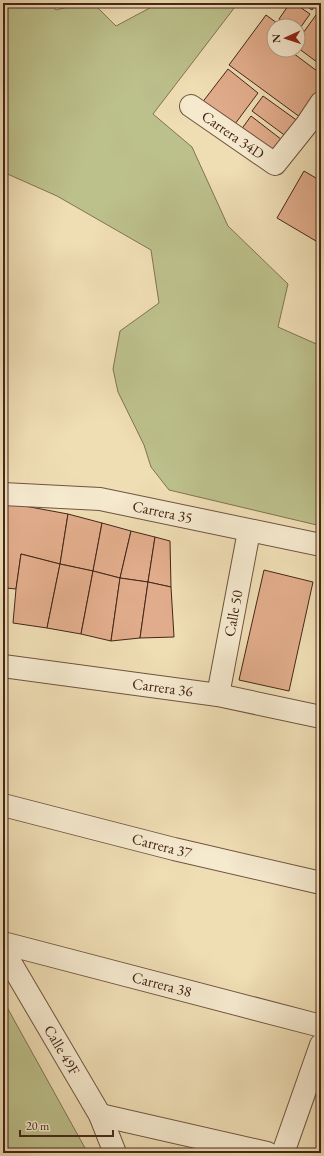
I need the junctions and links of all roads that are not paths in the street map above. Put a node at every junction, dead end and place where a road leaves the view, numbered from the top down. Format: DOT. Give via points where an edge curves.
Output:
graph roads {
  1 [pos="321,103"];
  2 [pos="191,106"];
  3 [pos="314,130"];
  4 [pos="3,494"];
  5 [pos="249,531"];
  6 [pos="321,545"];
  7 [pos="3,666"];
  8 [pos="218,695"];
  9 [pos="321,717"];
  10 [pos="3,805"];
  11 [pos="321,883"];
  12 [pos="3,943"];
  13 [pos="3,950"];
  14 [pos="321,1026"];
  15 [pos="321,1045"];
  16 [pos="100,1115"];
  17 [pos="115,1153"];
  18 [pos="267,1153"];
  19 [pos="283,1153"];
  1 -- 3 [label="street"];
  2 -- 3 [label="street, Carrera 34D" via="275,164"];
  4 -- 5 [label="street, Carrera 35" via="100,499"];
  5 -- 6 [label="street, Carrera 35"];
  5 -- 8 [label="street, Calle 50"];
  7 -- 8 [label="street, Carrera 36"];
  8 -- 9 [label="street, Carrera 36"];
  10 -- 11 [label="street, Carrera 37"];
  12 -- 14 [label="street, Carrera 38"];
  13 -- 16 [label="street, Calle 49F"];
  15 -- 19 [label="street"];
  16 -- 17 [label="street, Calle 49F"];
  16 -- 18 [label="street"];
}
